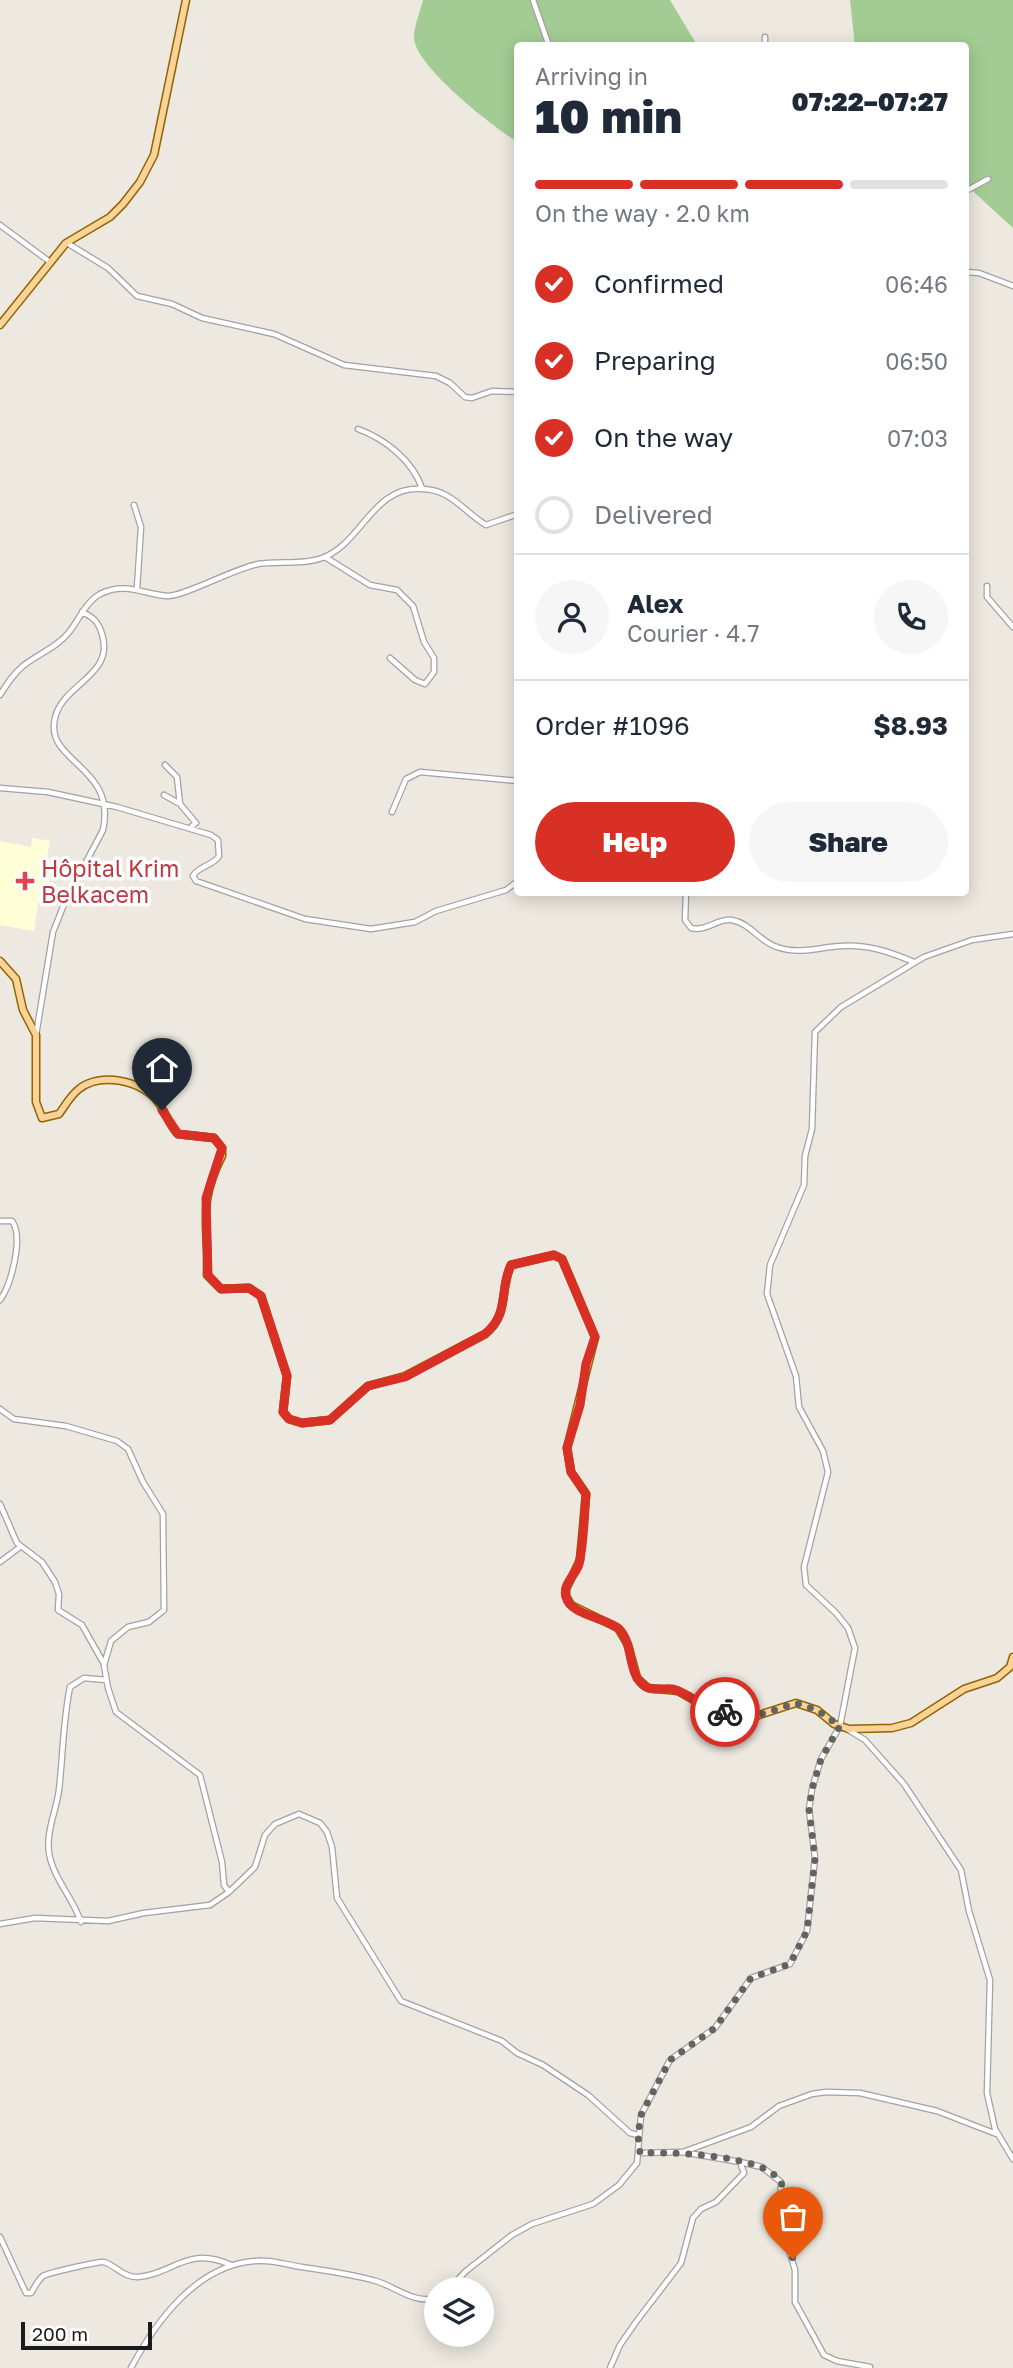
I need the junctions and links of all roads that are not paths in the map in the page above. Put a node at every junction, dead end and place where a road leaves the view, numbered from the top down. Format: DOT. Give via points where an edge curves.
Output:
graph roads {
  1 [pos="186,0"];
  2 [pos="533,0"];
  3 [pos="765,37"];
  4 [pos="549,42"];
  5 [pos="765,42"];
  6 [pos="988,179"];
  7 [pos="969,189"];
  8 [pos="0,225"];
  9 [pos="66,243"];
  10 [pos="50,262"];
  11 [pos="969,272"];
  12 [pos="1013,286"];
  13 [pos="0,325"];
  14 [pos="514,392"];
  15 [pos="358,429"];
  16 [pos="422,488"];
  17 [pos="134,505"];
  18 [pos="514,515"];
  19 [pos="325,556"];
  20 [pos="987,586"];
  21 [pos="137,588"];
  22 [pos="82,612"];
  23 [pos="1013,626"];
  24 [pos="390,658"];
  25 [pos="0,695"];
  26 [pos="165,765"];
  27 [pos="514,781"];
  28 [pos="0,788"];
  29 [pos="164,795"];
  30 [pos="180,804"];
  31 [pos="105,805"];
  32 [pos="392,812"];
  33 [pos="191,826"];
  34 [pos="514,884"];
  35 [pos="685,896"];
  36 [pos="1013,934"];
  37 [pos="0,961"];
  38 [pos="915,962"];
  39 [pos="36,1035"];
  40 [pos="0,1221"];
  41 [pos="1,1298"];
  42 [pos="0,1409"];
  43 [pos="0,1504"];
  44 [pos="20,1547"];
  45 [pos="1,1558"];
  46 [pos="1013,1657"];
  47 [pos="104,1665"];
  48 [pos="106,1680"];
  49 [pos="842,1727"];
  50 [pos="229,1892"];
  51 [pos="81,1922"];
  52 [pos="0,1924"];
  53 [pos="638,2135"];
  54 [pos="999,2135"];
  55 [pos="682,2152"];
  56 [pos="640,2153"];
  57 [pos="1013,2159"];
  58 [pos="740,2162"];
  59 [pos="0,2237"];
  60 [pos="231,2265"];
  61 [pos="460,2277"];
  62 [pos="424,2299"];
  63 [pos="870,2367"];
  64 [pos="131,2368"];
  65 [pos="610,2368"];
  1 -- 9 [label="main road" via="151,163 114,214"];
  2 -- 4 [label="street"];
  3 -- 5 [label="street"];
  6 -- 7 [label="street"];
  8 -- 10 [label="street"];
  9 -- 10 [label="main road"];
  9 -- 14 [label="street" via="108,268 137,296 172,304 202,318 274,334 344,365 436,376 465,397"];
  10 -- 13 [label="main road"];
  11 -- 12 [label="street"];
  15 -- 16 [label="street" via="381,438 418,477"];
  16 -- 18 [label="street" via="457,499 486,525"];
  16 -- 19 [label="street" via="375,506 341,546"];
  17 -- 21 [label="street" via="141,527"];
  19 -- 21 [label="street" via="257,564 170,596"];
  19 -- 24 [label="street" via="370,585 397,590 413,606 434,658 434,672 425,684"];
  20 -- 23 [label="street" via="987,597"];
  21 -- 22 [label="street" via="100,594"];
  22 -- 25 [label="street" via="69,633 24,665"];
  22 -- 31 [label="street" via="95,619 101,630 104,655 100,667 59,708 54,732 65,753 98,784"];
  26 -- 30 [label="street" via="177,777"];
  27 -- 32 [label="street" via="420,772 406,779"];
  28 -- 31 [label="street" via="48,792"];
  29 -- 30 [label="street"];
  30 -- 33 [label="street" via="196,823"];
  31 -- 33 [label="street"];
  31 -- 39 [label="street" via="103,830 53,932"];
  33 -- 34 [label="street" via="211,835 220,847 215,863 193,876 196,881 305,919 371,929 415,922"];
  35 -- 38 [label="street" via="685,920 691,928 734,920 775,947 814,951 858,945"];
  36 -- 38 [label="street" via="972,940"];
  37 -- 39 [label="main road" via="16,979 23,1010"];
  38 -- 49 [label="street" via="841,1007 815,1032 812,1129 804,1185 770,1265 767,1294 796,1376 799,1407 824,1451 828,1472 804,1567 806,1586 848,1628 855,1648"];
  39 -- 49 [label="main road" via="36,1102 42,1118 58,1114 87,1084 116,1080 152,1097 178,1134 218,1141 222,1156 206,1198 208,1275 221,1289 249,1288 261,1296 287,1376 283,1412 289,1419 302,1423 330,1420 368,1386 405,1377 485,1334 502,1312 511,1265 554,1255 562,1259 595,1337 567,1448 571,1472 586,1494 580,1560 566,1589 567,1601 618,1628 637,1678 648,1688 678,1691 710,1710 759,1715 803,1704"];
  40 -- 41 [label="street" via="12,1221 16,1231 10,1283"];
  42 -- 47 [label="street" via="14,1419 66,1426 117,1441 132,1455 143,1482 159,1503 165,1525 164,1610 149,1622 117,1634"];
  43 -- 44 [label="street"];
  44 -- 45 [label="street"];
  44 -- 47 [label="street" via="42,1562 59,1594 58,1610 82,1625"];
  46 -- 49 [label="main road" via="998,1678 964,1689 911,1723 892,1728"];
  47 -- 48 [label="street"];
  48 -- 50 [label="street" via="116,1712 200,1775"];
  48 -- 51 [label="street" via="84,1678 70,1687 59,1787 48,1832 54,1869"];
  49 -- 53 [label="street" via="821,1759 812,1789 809,1809 815,1871 803,1942 790,1964 751,1978 715,2028 670,2060 650,2092"];
  49 -- 54 [label="street" via="865,1740 904,1784 961,1870 988,1970 987,2093"];
  50 -- 51 [label="street" via="210,1905 108,1922"];
  50 -- 53 [label="street" via="255,1867 265,1835 275,1824 299,1814 320,1823 332,1847 337,1898 401,2001 502,2041 580,2089"];
  51 -- 52 [label="street" via="35,1918"];
  53 -- 56 [label="street"];
  54 -- 55 [label="street" via="937,2110 860,2093 826,2092 779,2106 751,2127"];
  54 -- 57 [label="street"];
  55 -- 56 [label="street"];
  55 -- 58 [label="street"];
  56 -- 61 [label="street" via="631,2174 604,2198 532,2224"];
  58 -- 63 [label="street" via="762,2168 780,2182 780,2220 796,2276 795,2302 820,2348 830,2359"];
  58 -- 65 [label="street" via="744,2173 736,2184 692,2218 681,2263 636,2322"];
  59 -- 60 [label="street" via="26,2293 31,2293 43,2276 72,2271 87,2262 102,2261 134,2277 186,2260 216,2258"];
  60 -- 62 [label="street" via="275,2261 370,2280"];
  60 -- 64 [label="street" via="169,2309"];
}
